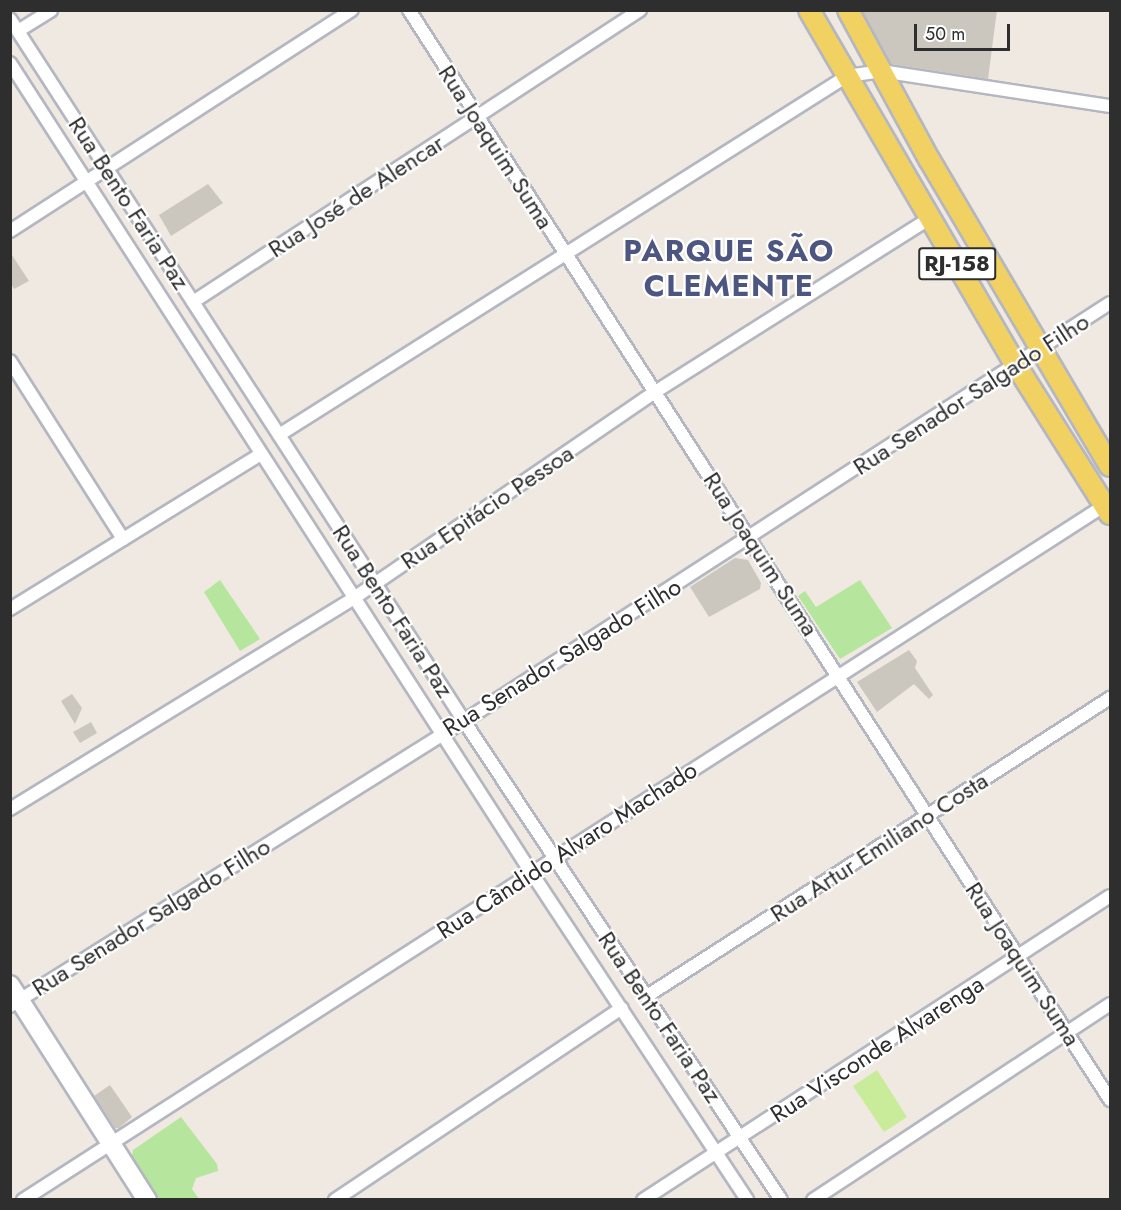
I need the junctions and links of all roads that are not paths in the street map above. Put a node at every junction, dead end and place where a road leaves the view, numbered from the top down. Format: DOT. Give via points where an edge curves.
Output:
graph roads {
  1 [pos="51,10"];
  2 [pos="352,10"];
  3 [pos="409,10"];
  4 [pos="640,10"];
  5 [pos="809,10"];
  6 [pos="848,10"];
  7 [pos="10,19"];
  8 [pos="18,31"];
  9 [pos="10,63"];
  10 [pos="881,71"];
  11 [pos="848,76"];
  12 [pos="1110,106"];
  13 [pos="476,118"];
  14 [pos="108,169"];
  15 [pos="89,182"];
  16 [pos="929,219"];
  17 [pos="10,231"];
  18 [pos="563,252"];
  19 [pos="193,302"];
  20 [pos="1110,303"];
  21 [pos="1040,351"];
  22 [pos="10,361"];
  23 [pos="1016,366"];
  24 [pos="655,392"];
  25 [pos="279,435"];
  26 [pos="261,454"];
  27 [pos="1110,466"];
  28 [pos="1108,507"];
  29 [pos="751,537"];
  30 [pos="123,539"];
  31 [pos="377,583"];
  32 [pos="354,598"];
  33 [pos="10,609"];
  34 [pos="840,676"];
  35 [pos="1110,698"];
  36 [pos="464,721"];
  37 [pos="442,732"];
  38 [pos="10,809"];
  39 [pos="928,815"];
  40 [pos="555,858"];
  41 [pos="531,872"];
  42 [pos="1110,896"];
  43 [pos="1018,957"];
  44 [pos="647,996"];
  45 [pos="14,997"];
  46 [pos="1110,1004"];
  47 [pos="622,1008"];
  48 [pos="1067,1032"];
  49 [pos="1110,1100"];
  50 [pos="741,1138"];
  51 [pos="111,1144"];
  52 [pos="716,1153"];
  53 [pos="23,1200"];
  54 [pos="147,1200"];
  55 [pos="335,1200"];
  56 [pos="642,1200"];
  57 [pos="747,1200"];
  58 [pos="782,1200"];
  59 [pos="813,1200"];
  1 -- 8 [label="street"];
  2 -- 14 [label="street"];
  3 -- 13 [label="street, Rua Joaquim Suma"];
  4 -- 13 [label="street, Rua José de Alencar"];
  5 -- 11 [label="main road, RJ-158"];
  6 -- 10 [label="main road, RJ-158"];
  7 -- 8 [label="street, Rua Bento Faria Paz"];
  8 -- 14 [label="street, Rua Bento Faria Paz"];
  9 -- 15 [label="street, Rua Bento Faria Paz"];
  10 -- 11 [label="street"];
  10 -- 12 [label="street"];
  10 -- 21 [label="main road, RJ-158"];
  11 -- 16 [label="main road, RJ-158"];
  11 -- 18 [label="street"];
  13 -- 18 [label="street, Rua Joaquim Suma"];
  13 -- 19 [label="street, Rua José de Alencar"];
  14 -- 15 [label="street"];
  14 -- 19 [label="street, Rua Bento Faria Paz"];
  15 -- 17 [label="street"];
  15 -- 26 [label="street, Rua Bento Faria Paz"];
  16 -- 23 [label="main road, RJ-158"];
  16 -- 24 [label="street, Rua Epitácio Pessoa"];
  18 -- 24 [label="street, Rua Joaquim Suma"];
  18 -- 25 [label="street"];
  19 -- 25 [label="street, Rua Bento Faria Paz"];
  20 -- 21 [label="street, Rua Senador Salgado Filho"];
  21 -- 23 [label="street, Rua Senador Salgado Filho"];
  21 -- 27 [label="main road, RJ-158"];
  22 -- 30 [label="street"];
  23 -- 28 [label="main road, RJ-158"];
  23 -- 29 [label="street, Rua Senador Salgado Filho"];
  24 -- 29 [label="street, Rua Joaquim Suma"];
  24 -- 31 [label="street, Rua Epitácio Pessoa"];
  25 -- 31 [label="street, Rua Bento Faria Paz"];
  26 -- 30 [label="street"];
  26 -- 32 [label="street, Rua Bento Faria Paz"];
  28 -- 34 [label="street, Rua Cândido Alvaro Machado"];
  29 -- 34 [label="street, Rua Joaquim Suma"];
  29 -- 36 [label="street, Rua Senador Salgado Filho"];
  30 -- 33 [label="street"];
  31 -- 32 [label="street, Rua Epitácio Pessoa"];
  31 -- 36 [label="street, Rua Bento Faria Paz"];
  32 -- 37 [label="street, Rua Bento Faria Paz"];
  32 -- 38 [label="street, Rua Epitácio Pessoa"];
  34 -- 39 [label="street, Rua Joaquim Suma"];
  34 -- 40 [label="street, Rua Cândido Alvaro Machado"];
  35 -- 39 [label="street, Rua Artur Emiliano Costa"];
  36 -- 37 [label="street, Rua Senador Salgado Filho"];
  36 -- 40 [label="street, Rua Bento Faria Paz"];
  37 -- 41 [label="street, Rua Bento Faria Paz"];
  37 -- 45 [label="street, Rua Senador Salgado Filho"];
  39 -- 43 [label="street, Rua Joaquim Suma"];
  39 -- 44 [label="street, Rua Artur Emiliano Costa"];
  40 -- 41 [label="street, Rua Cândido Alvaro Machado"];
  40 -- 44 [label="street, Rua Bento Faria Paz"];
  41 -- 47 [label="street, Rua Bento Faria Paz"];
  41 -- 51 [label="street, Rua Cândido Alvaro Machado"];
  42 -- 43 [label="street, Rua Visconde Alvarenga"];
  43 -- 48 [label="street, Rua Joaquim Suma"];
  43 -- 50 [label="street, Rua Visconde Alvarenga"];
  44 -- 50 [label="street, Rua Bento Faria Paz"];
  45 -- 51 [label="main road"];
  46 -- 48 [label="street"];
  47 -- 52 [label="street, Rua Bento Faria Paz"];
  47 -- 55 [label="street"];
  48 -- 49 [label="street, Rua Joaquim Suma"];
  48 -- 59 [label="street"];
  50 -- 52 [label="street, Rua Visconde Alvarenga"];
  50 -- 58 [label="street, Rua Bento Faria Paz"];
  51 -- 53 [label="street, Rua Cândido Alvaro Machado"];
  51 -- 54 [label="main road"];
  52 -- 56 [label="street, Rua Visconde Alvarenga"];
  52 -- 57 [label="street, Rua Bento Faria Paz"];
}
